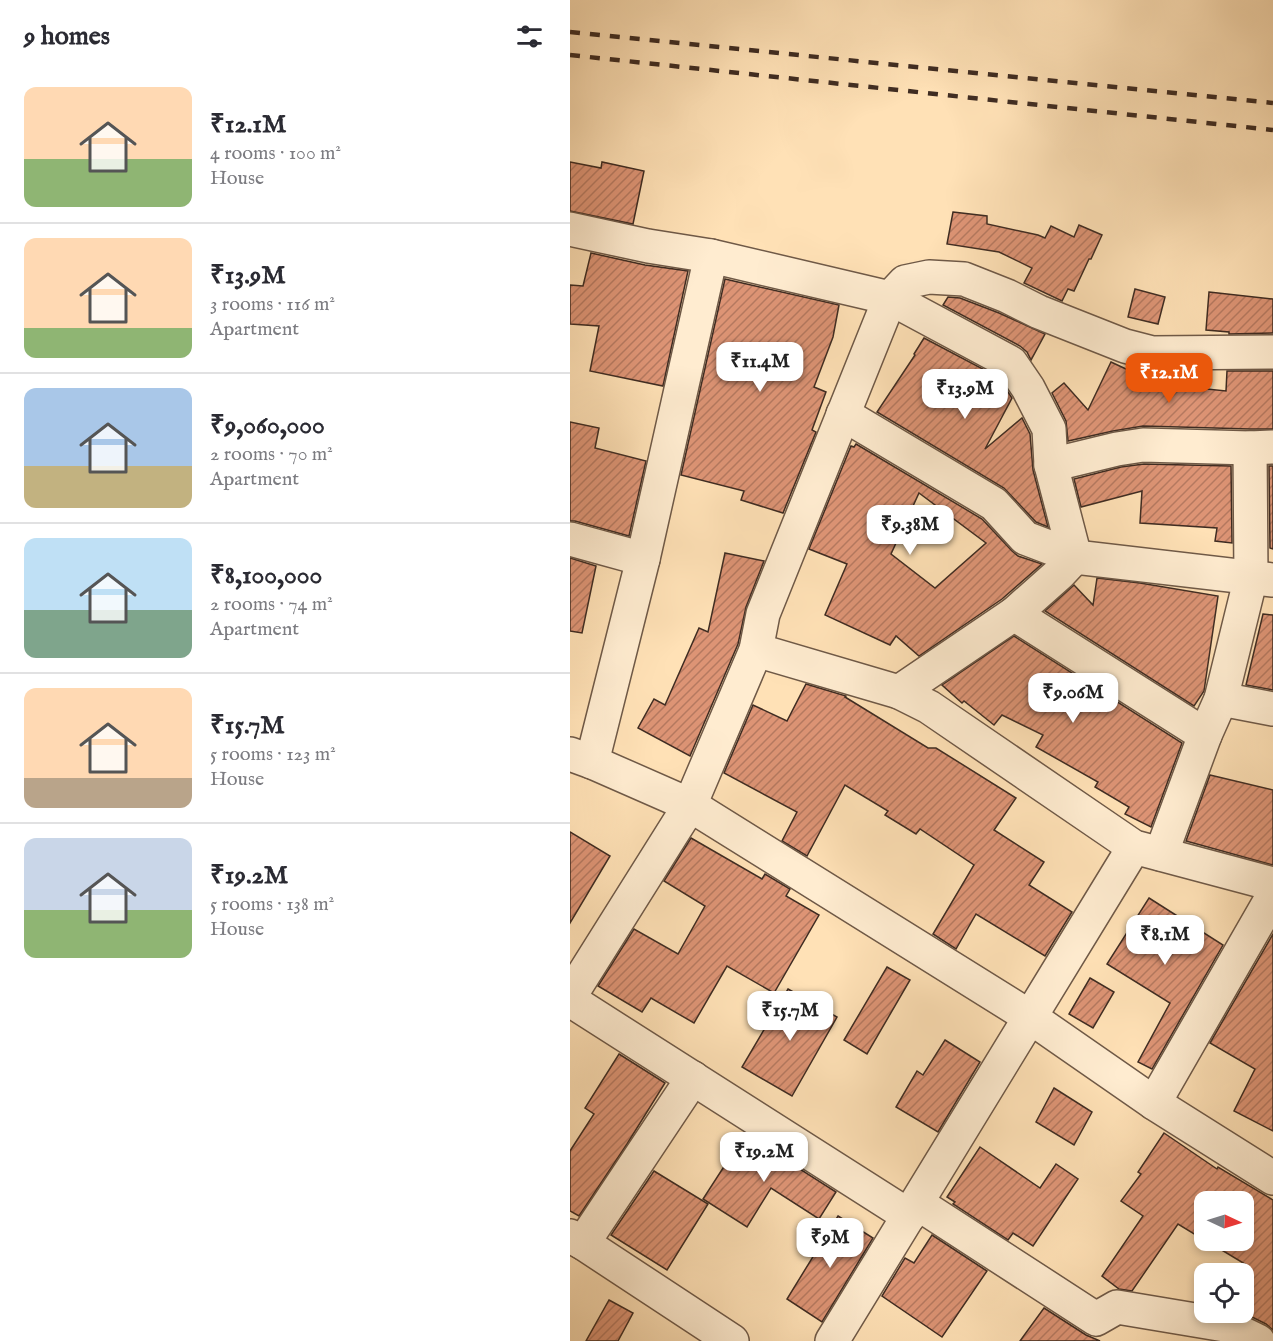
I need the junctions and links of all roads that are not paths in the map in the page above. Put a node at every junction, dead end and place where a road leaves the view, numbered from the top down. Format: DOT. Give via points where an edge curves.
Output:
graph roads {
  1 [pos="570,229"];
  2 [pos="711,256"];
  3 [pos="890,298"];
  4 [pos="1273,352"];
  5 [pos="843,414"];
  6 [pos="1262,448"];
  7 [pos="1051,465"];
  8 [pos="570,539"];
  9 [pos="1075,557"];
  10 [pos="643,559"];
  11 [pos="1262,578"];
  12 [pos="1014,614"];
  13 [pos="756,650"];
  14 [pos="899,692"];
  15 [pos="1221,699"];
  16 [pos="1273,709"];
  17 [pos="1205,735"];
  18 [pos="581,758"];
  19 [pos="690,805"];
  20 [pos="1147,851"];
  21 [pos="1273,884"];
  22 [pos="1273,896"];
  23 [pos="570,996"];
  24 [pos="570,1000"];
  25 [pos="1030,1017"];
  26 [pos="693,1078"];
  27 [pos="1154,1102"];
  28 [pos="1273,1178"];
  29 [pos="913,1209"];
  30 [pos="576,1240"];
  31 [pos="732,1341"];
  32 [pos="832,1341"];
  33 [pos="1258,1341"];
  1 -- 2 [label="street"];
  2 -- 3 [label="street"];
  2 -- 10 [label="street"];
  3 -- 4 [label="street" via="905,282 929,277 964,279 1125,346 1152,352"];
  3 -- 5 [label="street"];
  3 -- 7 [label="street" via="1011,363 1049,429"];
  5 -- 9 [label="street" via="994,504 1025,538"];
  5 -- 13 [label="street" via="764,614"];
  6 -- 7 [label="street" via="1143,445"];
  6 -- 11 [label="street"];
  7 -- 9 [label="street"];
  8 -- 10 [label="street"];
  9 -- 11 [label="street"];
  9 -- 12 [label="street"];
  10 -- 18 [label="street"];
  11 -- 15 [label="street"];
  12 -- 14 [label="street"];
  12 -- 17 [label="street"];
  13 -- 14 [label="street"];
  13 -- 19 [label="street"];
  14 -- 20 [label="street" via="929,707"];
  15 -- 16 [label="street"];
  15 -- 17 [label="street"];
  17 -- 20 [label="street"];
  18 -- 19 [label="street"];
  19 -- 23 [label="street"];
  19 -- 25 [label="street"];
  20 -- 21 [label="street"];
  20 -- 25 [label="street"];
  22 -- 27 [label="street"];
  24 -- 26 [label="street"];
  25 -- 27 [label="street"];
  25 -- 29 [label="street"];
  26 -- 29 [label="street"];
  26 -- 30 [label="street"];
  27 -- 28 [label="street"];
  29 -- 32 [label="street"];
  29 -- 33 [label="street" via="1096,1319 1117,1306 1225,1325"];
  30 -- 31 [label="street"];
}
